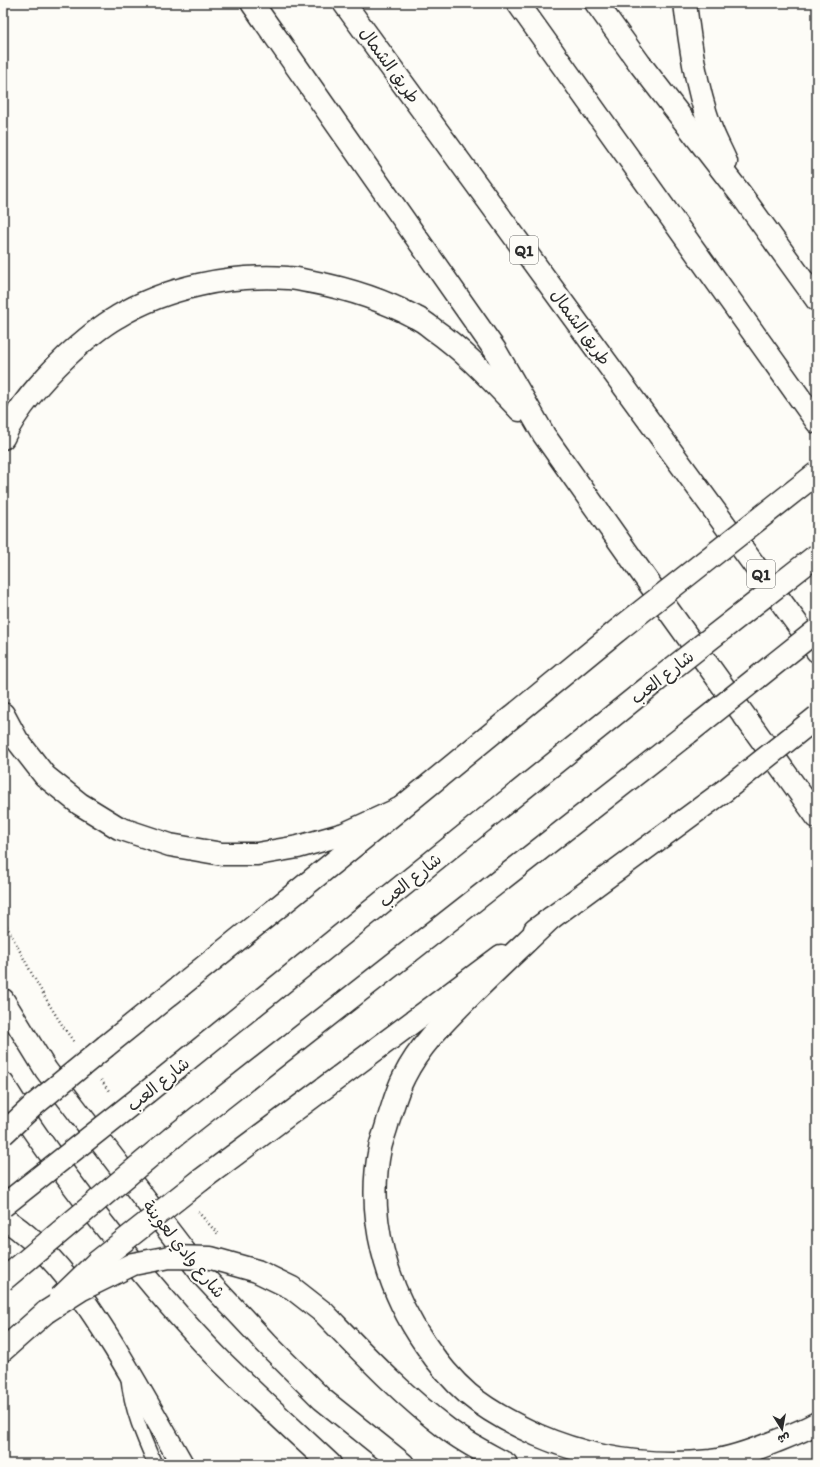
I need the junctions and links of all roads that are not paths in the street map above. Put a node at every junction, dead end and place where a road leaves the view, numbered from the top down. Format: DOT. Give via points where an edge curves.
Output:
graph roads {
  1 [pos="252,3"];
  2 [pos="344,3"];
  3 [pos="518,3"];
  4 [pos="596,3"];
  5 [pos="685,3"];
  6 [pos="742,196"];
  7 [pos="817,300"];
  8 [pos="817,422"];
  9 [pos="544,435"];
  10 [pos="3,438"];
  11 [pos="817,473"];
  12 [pos="817,555"];
  13 [pos="817,630"];
  14 [pos="817,651"];
  15 [pos="3,714"];
  16 [pos="817,717"];
  17 [pos="401,808"];
  18 [pos="817,817"];
  19 [pos="551,918"];
  20 [pos="3,1000"];
  21 [pos="3,1084"];
  22 [pos="3,1134"];
  23 [pos="3,1206"];
  24 [pos="3,1218"];
  25 [pos="3,1280"];
  26 [pos="46,1312"];
  27 [pos="3,1350"];
  28 [pos="127,1368"];
  29 [pos="817,1423"];
  30 [pos="155,1464"];
  31 [pos="182,1464"];
  32 [pos="330,1464"];
  33 [pos="403,1464"];
  34 [pos="506,1464"];
  1 -- 9 [label="main road" via="494,350"];
  2 -- 14 [label="main road, طريق الشمال / Q1"];
  3 -- 8 [label="main road"];
  4 -- 6 [label="main road"];
  5 -- 6 [label="main road" via="689,36 710,126"];
  6 -- 7 [label="main road"];
  9 -- 10 [label="main road" via="477,366 446,338 417,318 378,299 335,286 288,278 249,278 205,283 163,294 118,316 87,338 55,368 29,397"];
  9 -- 18 [label="main road"];
  11 -- 17 [label="main road, bridge" via="618,630"];
  12 -- 23 [label="main road, شارع العب, bridge"];
  13 -- 25 [label="main road, bridge" via="173,1137"];
  15 -- 17 [label="main road" via="17,740 45,776 80,804 119,828 170,845 222,854 257,854 298,847 344,834"];
  16 -- 19 [label="main road, bridge" via="724,791"];
  17 -- 22 [label="main road, bridge" via="106,1046"];
  19 -- 26 [label="main road, bridge" via="201,1180 97,1262"];
  19 -- 29 [label="main road" via="423,1045 404,1077 391,1112 380,1148 375,1206 390,1279 410,1324 436,1361 468,1394 509,1422 557,1443 596,1456 635,1463 712,1461 756,1450"];
  20 -- 33 [label="main road, شارع وادي لعوينة" via="46,1070 204,1277 322,1399"];
  21 -- 32 [label="main road" via="75,1189 171,1308 223,1363"];
  24 -- 28 [label="main road" via="16,1226 54,1262 93,1312"];
  26 -- 27 [label="main road"];
  26 -- 34 [label="main road, bridge" via="82,1289 132,1264 170,1257 211,1258 257,1271 292,1288 324,1313 406,1396 447,1429"];
  28 -- 30 [label="lane" via="133,1407"];
  28 -- 31 [label="main road"];
}
